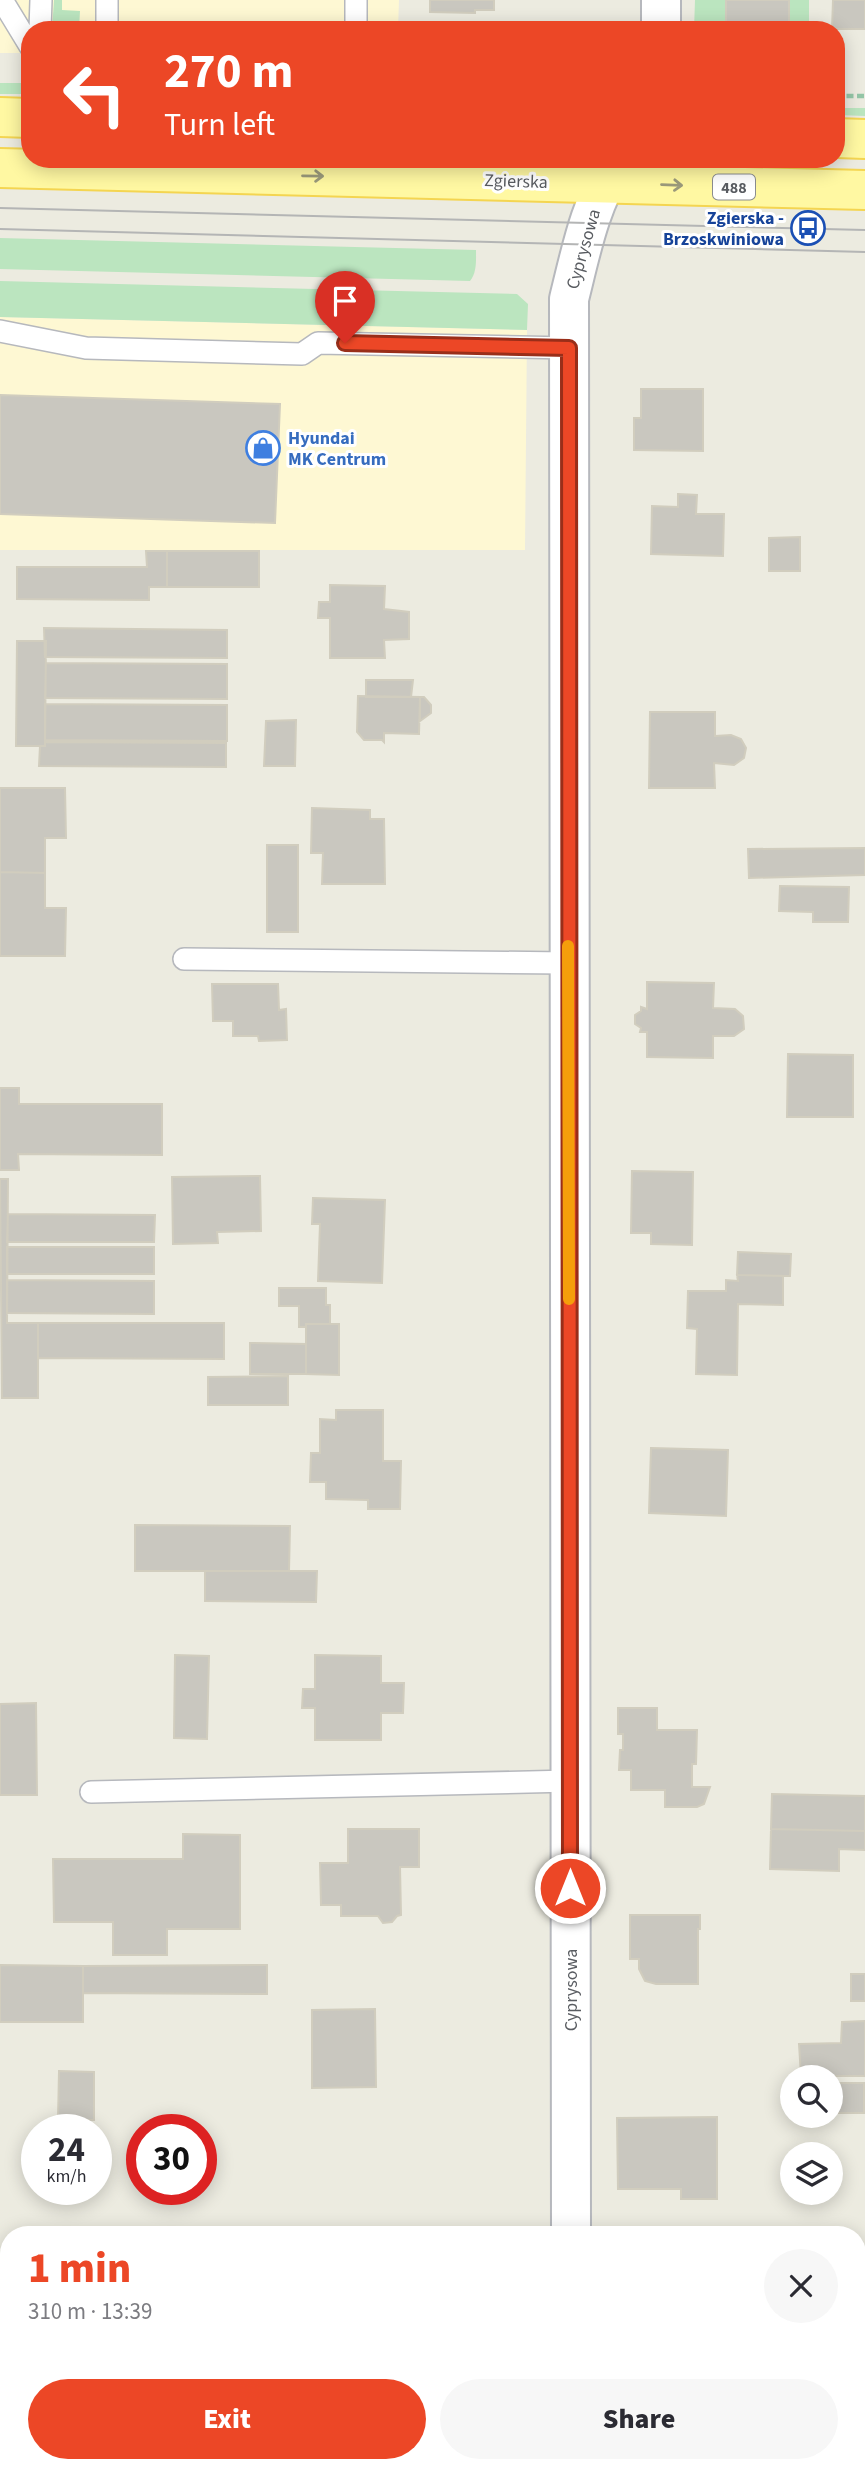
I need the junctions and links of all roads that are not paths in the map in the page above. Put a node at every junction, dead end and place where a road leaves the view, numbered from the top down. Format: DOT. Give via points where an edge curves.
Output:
graph roads {
  1 [pos="2,0"];
  2 [pos="41,0"];
  3 [pos="107,0"];
  4 [pos="356,0"];
  5 [pos="661,0"];
  6 [pos="40,21"];
  7 [pos="107,21"];
  8 [pos="356,21"];
  9 [pos="661,21"];
  10 [pos="21,31"];
  11 [pos="0,117"];
  12 [pos="21,118"];
  13 [pos="845,138"];
  14 [pos="865,139"];
  15 [pos="0,168"];
  16 [pos="610,171"];
  17 [pos="865,190"];
  18 [pos="0,331"];
  19 [pos="569,348"];
  20 [pos="184,959"];
  21 [pos="568,963"];
  22 [pos="570,1781"];
  23 [pos="91,1792"];
  24 [pos="571,2226"];
  1 -- 10 [label="lane"];
  2 -- 6 [label="lane"];
  3 -- 7 [label="lane"];
  4 -- 8 [label="lane"];
  5 -- 9 [label="street"];
  11 -- 12 [label="main road"];
  13 -- 14 [label="main road"];
  15 -- 16 [label="main road, Zgierska / 488, one-way"];
  16 -- 17 [label="main road, Zgierska / 488, one-way"];
  16 -- 19 [label="street, Cyprysowa" via="584,234 569,299"];
  18 -- 19 [label="lane" via="86,348 302,355 318,343"];
  19 -- 21 [label="street, Cyprysowa"];
  20 -- 21 [label="lane"];
  21 -- 22 [label="street, Cyprysowa"];
  22 -- 23 [label="lane"];
  22 -- 24 [label="street, Cyprysowa"];
}
